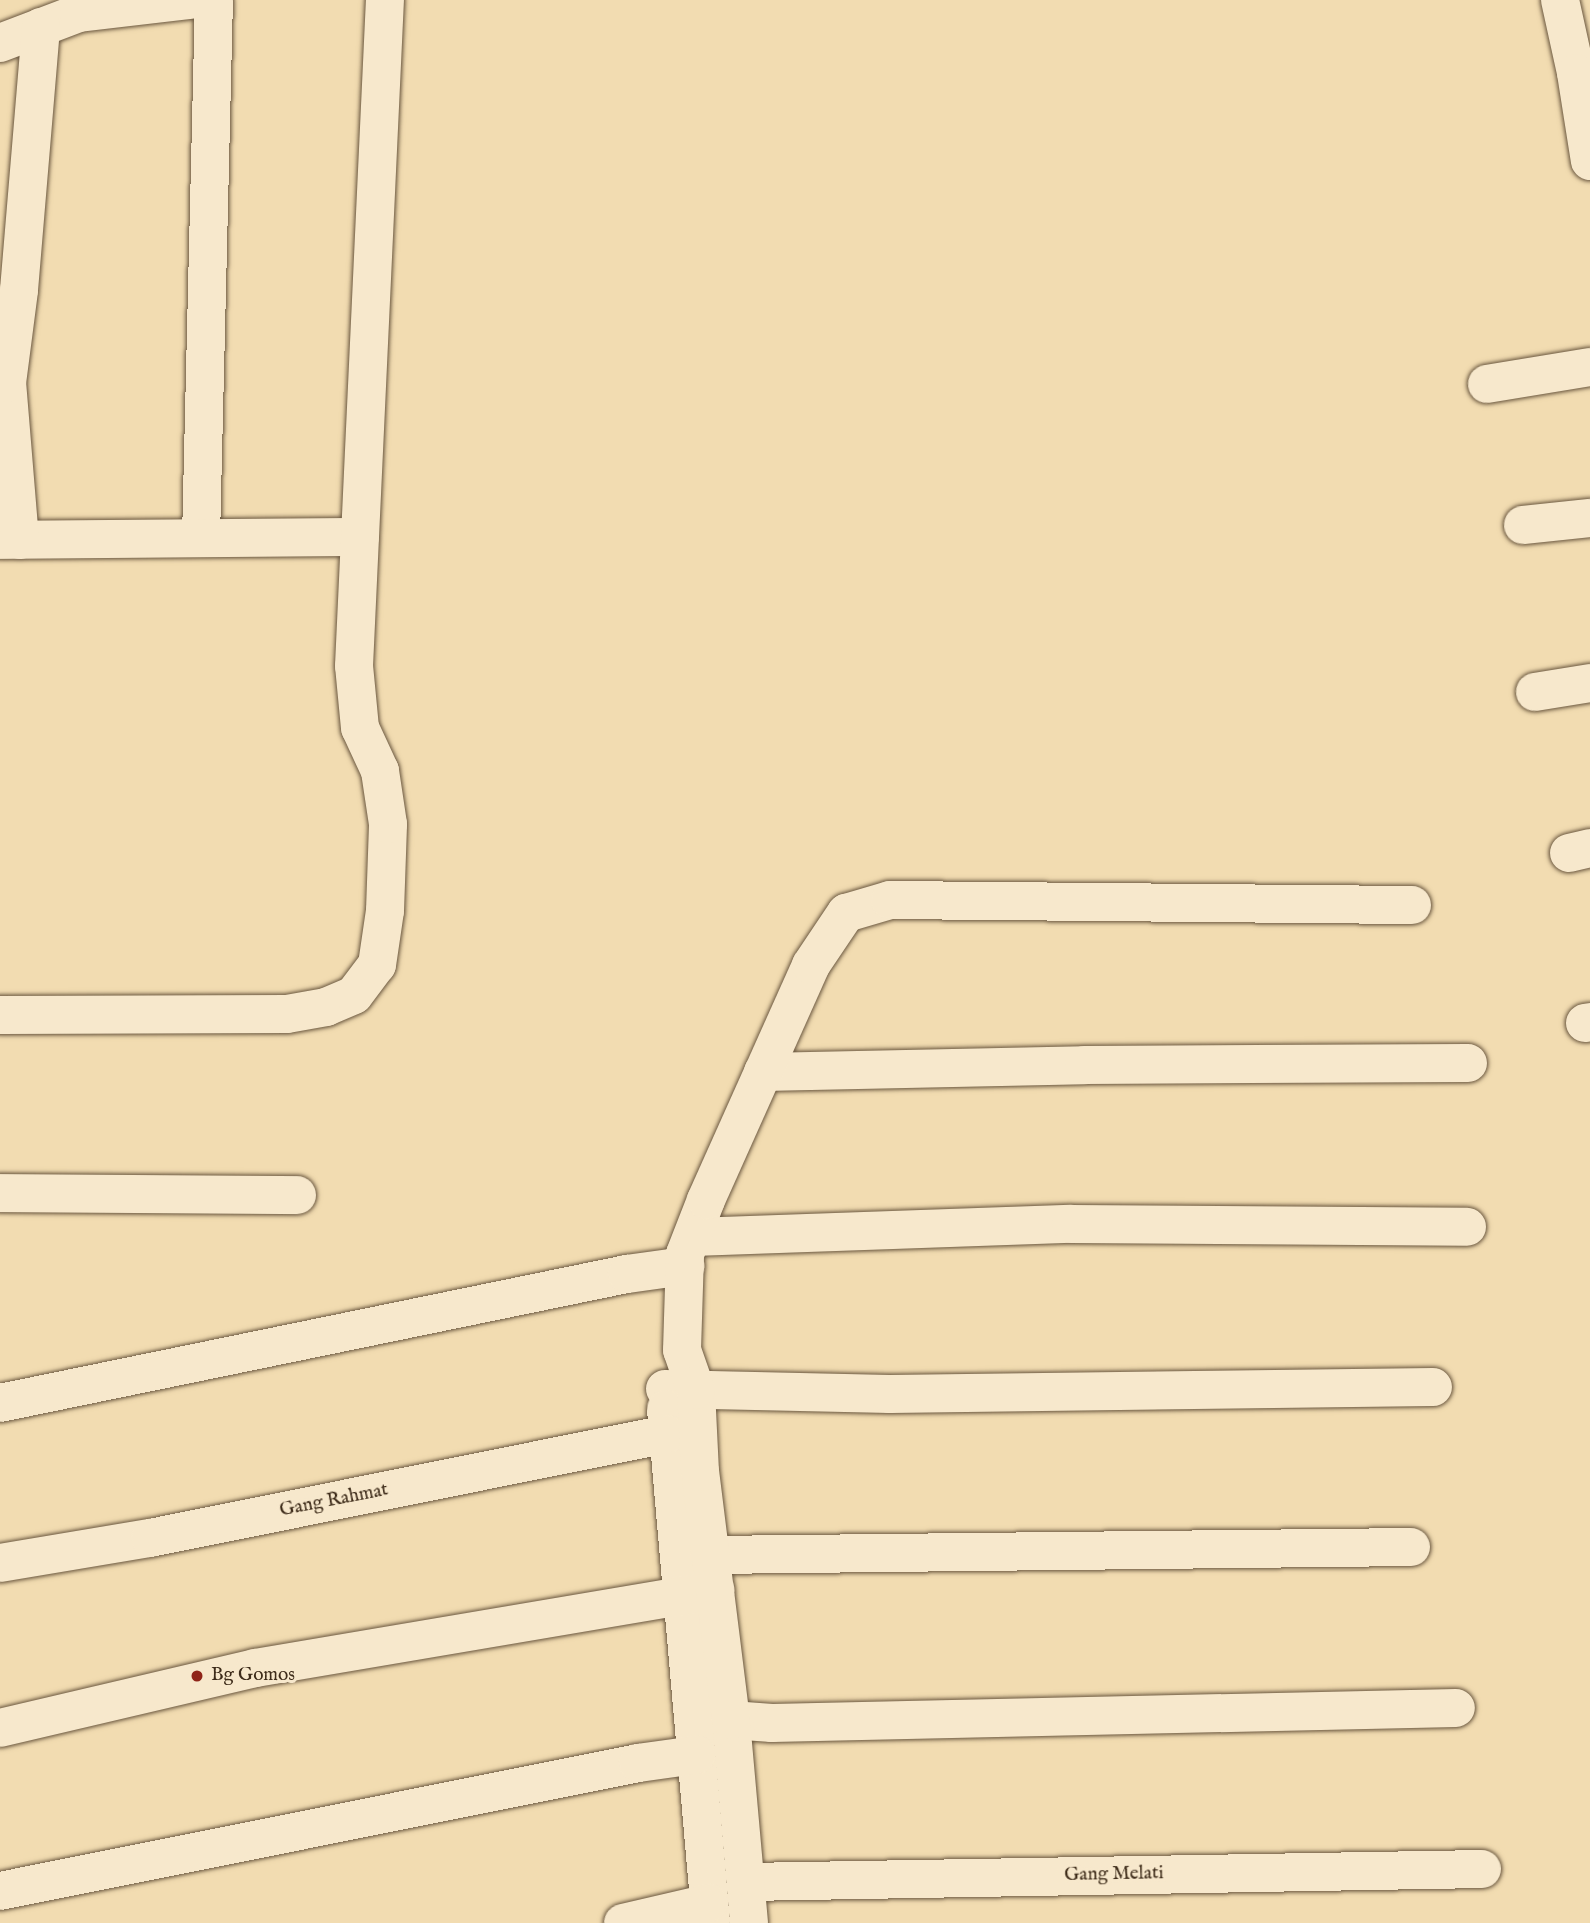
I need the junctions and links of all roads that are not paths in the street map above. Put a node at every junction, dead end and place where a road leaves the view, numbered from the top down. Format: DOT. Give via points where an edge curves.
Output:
graph roads {
  1 [pos="190,0"];
  2 [pos="214,0"];
  3 [pos="386,0"];
  4 [pos="1560,0"];
  5 [pos="41,27"];
  6 [pos="0,43"];
  7 [pos="1583,72"];
  8 [pos="1590,161"];
  9 [pos="1590,367"];
  10 [pos="4,370"];
  11 [pos="1487,384"];
  12 [pos="1590,518"];
  13 [pos="1523,526"];
  14 [pos="360,537"];
  15 [pos="201,538"];
  16 [pos="10,540"];
  17 [pos="1590,683"];
  18 [pos="1535,692"];
  19 [pos="1412,905"];
  20 [pos="0,1015"];
  21 [pos="1468,1063"];
  22 [pos="763,1072"];
  23 [pos="0,1193"];
  24 [pos="297,1195"];
  25 [pos="1467,1227"];
  26 [pos="689,1252"];
  27 [pos="1433,1387"];
  28 [pos="680,1390"];
  29 [pos="0,1403"];
  30 [pos="667,1434"];
  31 [pos="1411,1547"];
  32 [pos="0,1563"];
  33 [pos="702,1580"];
  34 [pos="1456,1708"];
  35 [pos="731,1720"];
  36 [pos="0,1728"];
  37 [pos="696,1755"];
  38 [pos="1482,1868"];
  39 [pos="746,1882"];
  40 [pos="0,1891"];
  41 [pos="710,1913"];
  42 [pos="623,1923"];
  43 [pos="749,1923"];
  1 -- 5 [label="street" via="79,13"];
  2 -- 15 [label="street"];
  3 -- 14 [label="street"];
  4 -- 7 [label="street"];
  5 -- 6 [label="street"];
  5 -- 10 [label="street" via="19,290"];
  7 -- 8 [label="street"];
  9 -- 11 [label="street"];
  10 -- 16 [label="street"];
  12 -- 13 [label="street"];
  14 -- 15 [label="street"];
  14 -- 20 [label="street" via="355,679 360,728 380,771 388,824 385,911 377,965 354,995 326,1007 287,1014"];
  15 -- 16 [label="street"];
  17 -- 18 [label="street"];
  19 -- 22 [label="street" via="890,900 846,914 811,965"];
  21 -- 22 [label="street"];
  22 -- 26 [label="street" via="706,1200"];
  23 -- 24 [label="street"];
  25 -- 26 [label="street" via="1071,1224"];
  26 -- 28 [label="street"];
  26 -- 29 [label="street" via="627,1274"];
  27 -- 28 [label="street" via="890,1394"];
  28 -- 30 [label="street"];
  28 -- 33 [label="street" via="697,1445"];
  30 -- 32 [label="street, Gang Rahmat" via="164,1535"];
  30 -- 33 [label="street"];
  31 -- 33 [label="street"];
  33 -- 35 [label="street"];
  33 -- 36 [label="street" via="255,1668"];
  33 -- 37 [label="street"];
  34 -- 35 [label="street" via="772,1723"];
  35 -- 39 [label="street"];
  37 -- 40 [label="street"];
  37 -- 41 [label="street"];
  38 -- 39 [label="street, Gang Melati"];
  39 -- 43 [label="street"];
  41 -- 42 [label="street"];
}
